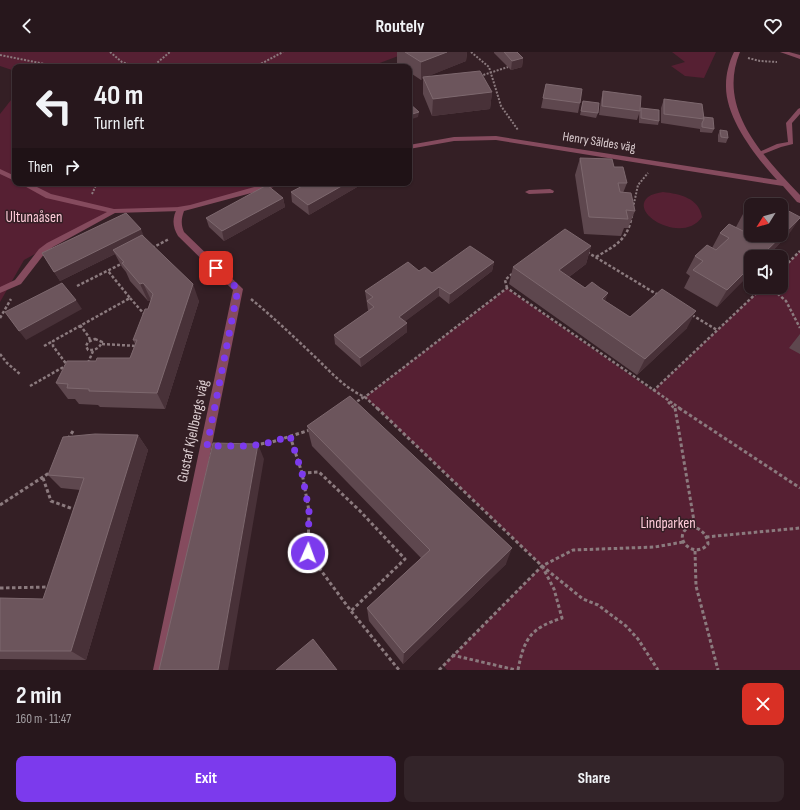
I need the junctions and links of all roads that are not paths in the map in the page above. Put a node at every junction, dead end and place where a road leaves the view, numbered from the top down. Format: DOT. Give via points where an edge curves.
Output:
graph roads {
  1 [pos="783,52"];
  2 [pos="736,53"];
  3 [pos="800,56"];
  4 [pos="800,110"];
  5 [pos="412,146"];
  6 [pos="759,154"];
  7 [pos="0,171"];
  8 [pos="12,177"];
  9 [pos="785,184"];
  10 [pos="29,186"];
  11 [pos="267,186"];
  12 [pos="529,192"];
  13 [pos="550,192"];
  14 [pos="800,200"];
  15 [pos="181,209"];
  16 [pos="114,211"];
  17 [pos="0,290"];
  18 [pos="160,670"];
  1 -- 3 [label="lane"];
  2 -- 6 [label="street" via="728,86 741,127"];
  4 -- 6 [label="lane" via="789,123 791,143 779,144"];
  5 -- 9 [label="street, Henry Säldes väg" via="454,139 496,138"];
  6 -- 9 [label="street"];
  7 -- 8 [label="lane"];
  9 -- 14 [label="street"];
  10 -- 16 [label="lane" via="49,196"];
  11 -- 15 [label="street"];
  12 -- 13 [label="lane"];
  15 -- 16 [label="lane"];
  15 -- 18 [label="street, Gustaf Kjellbergs väg" via="177,222 181,234 238,289"];
  16 -- 17 [label="lane" via="50,245 42,251 18,282"];
}
